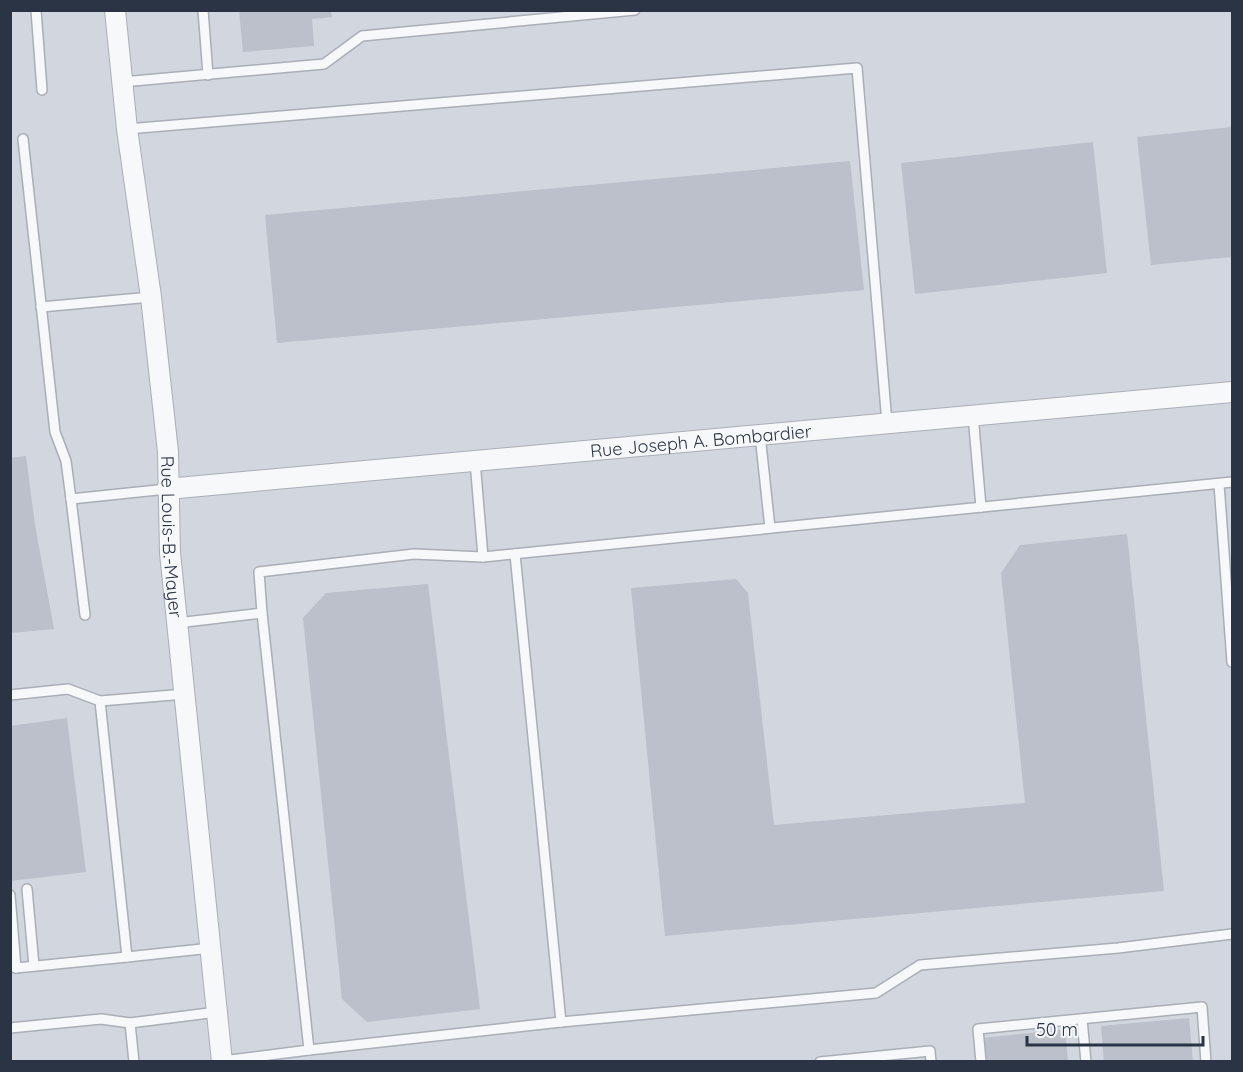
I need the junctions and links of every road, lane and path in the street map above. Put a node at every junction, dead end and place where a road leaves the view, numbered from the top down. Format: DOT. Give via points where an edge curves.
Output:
graph roads {
  1 [pos="36,10"];
  2 [pos="115,10"];
  3 [pos="202,10"];
  4 [pos="635,10"];
  5 [pos="208,75"];
  6 [pos="122,82"];
  7 [pos="42,90"];
  8 [pos="127,129"];
  9 [pos="23,139"];
  10 [pos="151,297"];
  11 [pos="41,307"];
  12 [pos="1233,392"];
  13 [pos="973,415"];
  14 [pos="887,423"];
  15 [pos="760,435"];
  16 [pos="475,461"];
  17 [pos="1233,482"];
  18 [pos="1219,484"];
  19 [pos="167,489"];
  20 [pos="71,499"];
  21 [pos="981,507"];
  22 [pos="770,528"];
  23 [pos="515,554"];
  24 [pos="483,557"];
  25 [pos="262,613"];
  26 [pos="85,615"];
  27 [pos="177,623"];
  28 [pos="1233,662"];
  29 [pos="185,694"];
  30 [pos="10,695"];
  31 [pos="100,701"];
  32 [pos="27,889"];
  33 [pos="10,895"];
  34 [pos="1233,934"];
  35 [pos="211,948"];
  36 [pos="127,957"];
  37 [pos="34,966"];
  38 [pos="13,967"];
  39 [pos="218,1012"];
  40 [pos="1082,1019"];
  41 [pos="130,1023"];
  42 [pos="561,1023"];
  43 [pos="10,1028"];
  44 [pos="309,1050"];
  45 [pos="222,1061"];
  46 [pos="134,1062"];
  47 [pos="820,1062"];
  48 [pos="931,1062"];
  49 [pos="981,1062"];
  50 [pos="1086,1062"];
  51 [pos="1206,1062"];
  1 -- 7 [label="lane"];
  2 -- 6 [label="street, Rue Louis-B.-Mayer"];
  3 -- 5 [label="lane"];
  4 -- 5 [label="lane" via="362,36 324,64"];
  5 -- 6 [label="lane"];
  6 -- 8 [label="street, Rue Louis-B.-Mayer"];
  8 -- 10 [label="street, Rue Louis-B.-Mayer"];
  8 -- 14 [label="lane" via="856,68"];
  9 -- 11 [label="lane"];
  10 -- 11 [label="lane"];
  10 -- 19 [label="street, Rue Louis-B.-Mayer" via="168,452"];
  11 -- 20 [label="lane" via="55,432 66,461"];
  12 -- 13 [label="street, Rue Joseph A. Bombardier"];
  13 -- 14 [label="street, Rue Joseph A. Bombardier"];
  13 -- 21 [label="lane"];
  14 -- 15 [label="street, Rue Joseph A. Bombardier"];
  15 -- 16 [label="street, Rue Joseph A. Bombardier"];
  15 -- 22 [label="lane"];
  16 -- 19 [label="street, Rue Joseph A. Bombardier"];
  16 -- 24 [label="lane"];
  17 -- 18 [label="lane"];
  18 -- 21 [label="lane"];
  18 -- 28 [label="lane"];
  19 -- 20 [label="lane"];
  19 -- 27 [label="street, Rue Louis-B.-Mayer"];
  20 -- 26 [label="lane"];
  21 -- 22 [label="lane"];
  22 -- 23 [label="lane"];
  23 -- 24 [label="lane"];
  23 -- 42 [label="lane"];
  24 -- 25 [label="lane" via="414,554 259,572"];
  25 -- 27 [label="lane"];
  25 -- 44 [label="lane"];
  27 -- 29 [label="street, Rue Louis-B.-Mayer"];
  29 -- 31 [label="lane"];
  29 -- 35 [label="street, Rue Louis-B.-Mayer"];
  30 -- 31 [label="lane" via="68,689"];
  31 -- 36 [label="lane"];
  32 -- 37 [label="lane"];
  33 -- 38 [label="lane"];
  34 -- 42 [label="lane" via="920,965 876,993"];
  35 -- 36 [label="lane"];
  35 -- 39 [label="street, Rue Louis-B.-Mayer"];
  36 -- 37 [label="lane"];
  37 -- 38 [label="lane"];
  39 -- 41 [label="lane"];
  39 -- 45 [label="street, Rue Louis-B.-Mayer"];
  40 -- 49 [label="lane" via="978,1029"];
  40 -- 50 [label="lane"];
  40 -- 51 [label="lane" via="1202,1007"];
  41 -- 43 [label="lane" via="101,1019"];
  41 -- 46 [label="lane"];
  42 -- 44 [label="lane"];
  44 -- 45 [label="lane"];
  47 -- 48 [label="lane" via="930,1051"];
}
